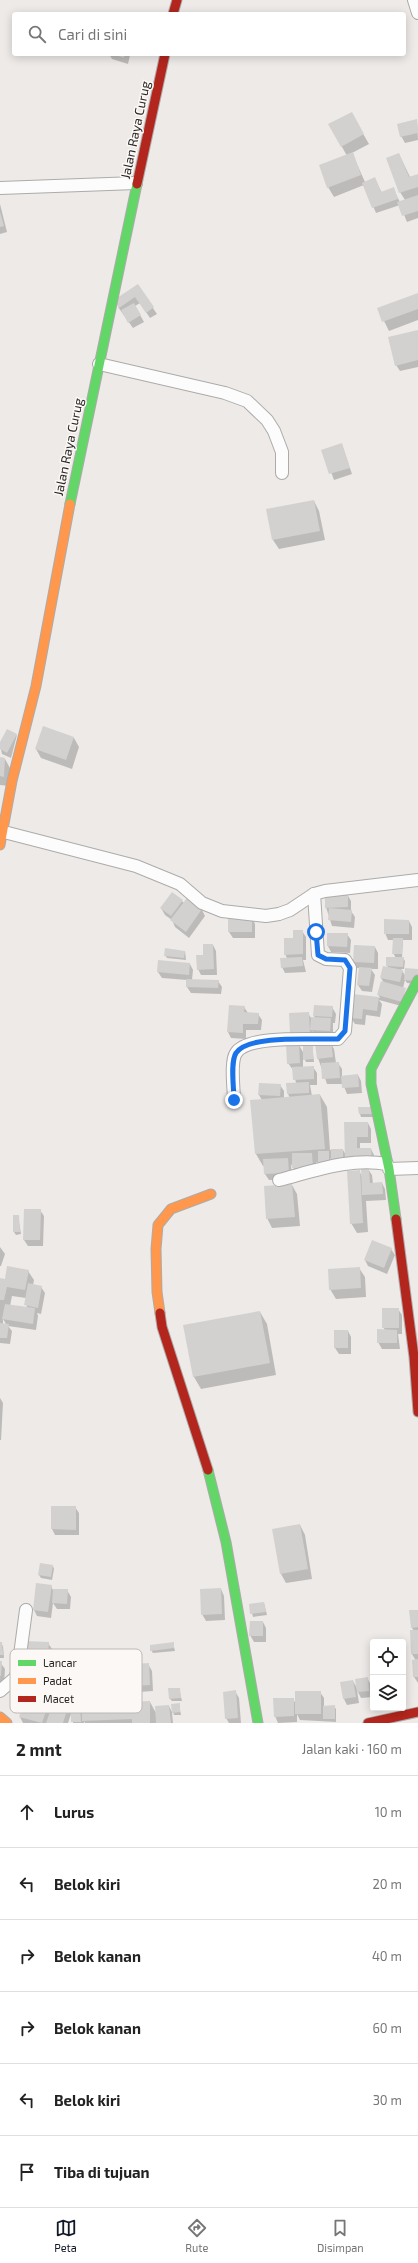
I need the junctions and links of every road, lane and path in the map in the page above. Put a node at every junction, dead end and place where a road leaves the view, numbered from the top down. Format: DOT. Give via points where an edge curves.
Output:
graph roads {
  1 [pos="177,0"];
  2 [pos="414,0"];
  3 [pos="174,12"];
  4 [pos="418,13"];
  5 [pos="165,56"];
  6 [pos="136,183"];
  7 [pos="0,188"];
  8 [pos="99,364"];
  9 [pos="282,473"];
  10 [pos="4,832"];
  11 [pos="0,845"];
  12 [pos="418,880"];
  13 [pos="314,894"];
  14 [pos="418,980"];
  15 [pos="234,1100"];
  16 [pos="388,1166"];
  17 [pos="418,1168"];
  18 [pos="279,1180"];
  19 [pos="211,1194"];
  20 [pos="416,1356"];
  21 [pos="418,1412"];
  22 [pos="26,1610"];
  23 [pos="21,1649"];
  24 [pos="10,1682"];
  25 [pos="0,1691"];
  26 [pos="418,1712"];
  27 [pos="0,1717"];
  28 [pos="7,1723"];
  29 [pos="258,1723"];
  30 [pos="368,1723"];
  1 -- 3 [label="street"];
  2 -- 4 [label="street"];
  5 -- 6 [label="street, Jalan Raya Curug"];
  6 -- 7 [label="street"];
  6 -- 8 [label="street, Jalan Raya Curug"];
  8 -- 9 [label="street" via="225,392 246,401 274,431 282,452"];
  8 -- 10 [label="street, Jalan Raya Curug" via="36,686 12,781"];
  10 -- 11 [label="street, Jalan Raya Curug"];
  10 -- 13 [label="street" via="136,866 180,884 202,903 222,911 266,916 290,910"];
  12 -- 13 [label="street"];
  13 -- 15 [label="street" via="318,955 326,959 345,960 350,968 345,1031 338,1039 278,1040 242,1046 234,1060"];
  14 -- 16 [label="street" via="416,989 371,1069 371,1084"];
  16 -- 17 [label="street"];
  16 -- 18 [label="street" via="375,1162 332,1166"];
  16 -- 20 [label="street"];
  19 -- 29 [label="street" via="171,1209 158,1225 157,1292 162,1327 210,1478 226,1542"];
  20 -- 21 [label="street"];
  22 -- 23 [label="street"];
  24 -- 25 [label="street"];
  26 -- 30 [label="street"];
  27 -- 28 [label="street"];
}
